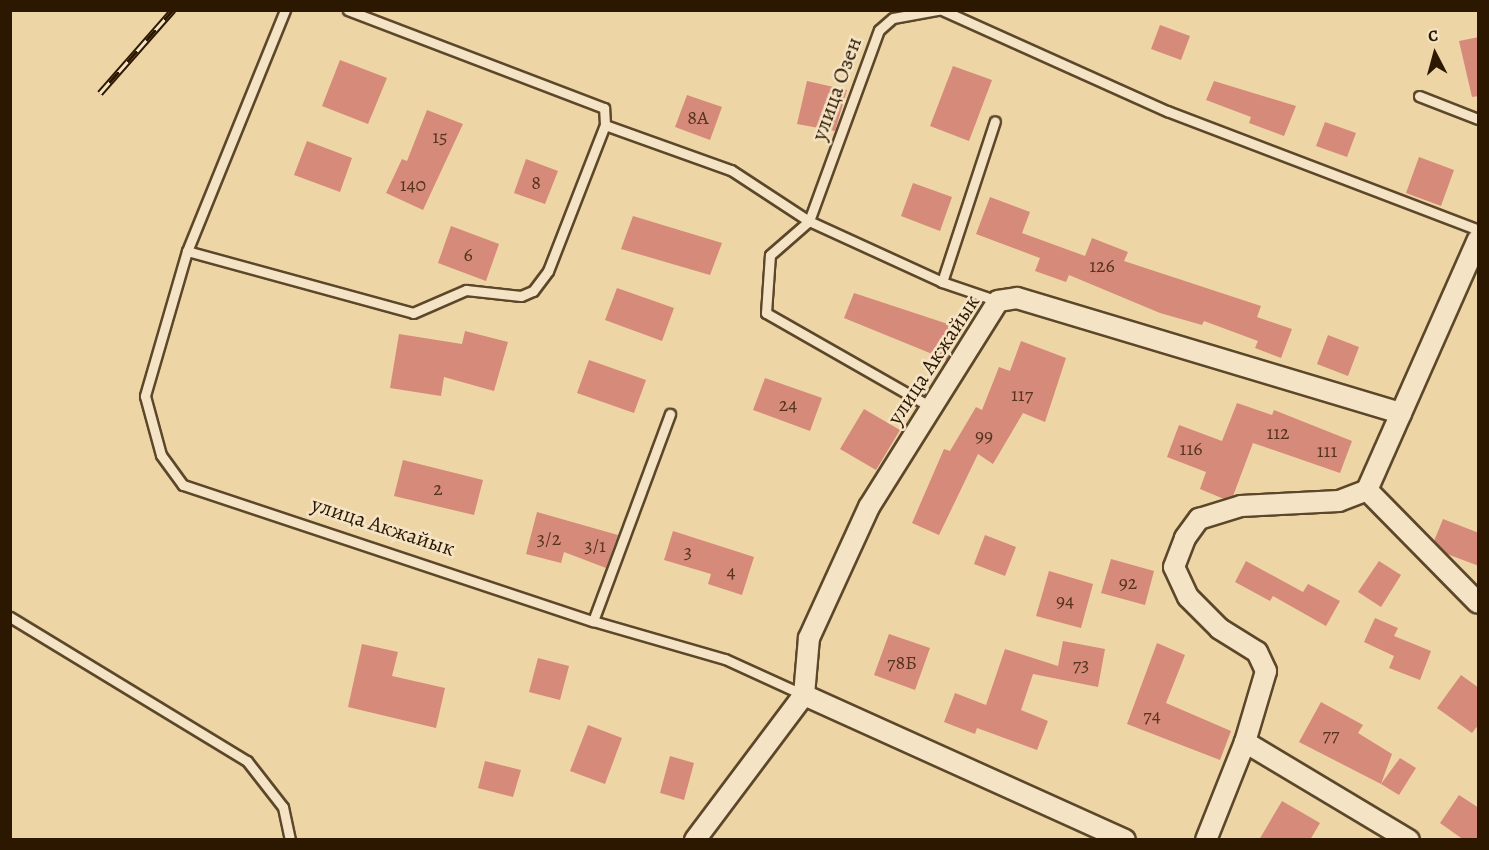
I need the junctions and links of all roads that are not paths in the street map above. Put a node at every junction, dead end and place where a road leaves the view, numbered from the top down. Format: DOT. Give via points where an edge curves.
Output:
graph roads {
  1 [pos="285,10"];
  2 [pos="348,10"];
  3 [pos="940,10"];
  4 [pos="1419,96"];
  5 [pos="1479,119"];
  6 [pos="995,122"];
  7 [pos="605,125"];
  8 [pos="809,220"];
  9 [pos="1479,230"];
  10 [pos="1479,239"];
  11 [pos="187,251"];
  12 [pos="942,282"];
  13 [pos="999,301"];
  14 [pos="932,407"];
  15 [pos="1401,413"];
  16 [pos="670,414"];
  17 [pos="1367,490"];
  18 [pos="1479,603"];
  19 [pos="10,617"];
  20 [pos="593,621"];
  21 [pos="804,695"];
  22 [pos="1245,742"];
  23 [pos="290,840"];
  24 [pos="695,840"];
  25 [pos="1125,840"];
  26 [pos="1206,840"];
  27 [pos="1409,840"];
  1 -- 11 [label="lane, улица Акжайык"];
  2 -- 7 [label="lane" via="591,100 604,108"];
  3 -- 8 [label="lane, улица Озен" via="893,18 879,30"];
  3 -- 9 [label="lane" via="1167,111"];
  4 -- 5 [label="lane"];
  6 -- 12 [label="lane"];
  7 -- 8 [label="lane" via="731,170"];
  7 -- 11 [label="lane" via="548,271 533,291 521,296 466,290 413,312"];
  8 -- 12 [label="lane"];
  8 -- 14 [label="lane" via="770,255 766,313"];
  10 -- 15 [label="street"];
  11 -- 20 [label="lane, улица Акжайык" via="146,396 160,454 183,485"];
  12 -- 13 [label="lane"];
  13 -- 14 [label="street, улица Акжайык"];
  13 -- 15 [label="street, улица Акжайык" via="1017,298"];
  14 -- 21 [label="street, улица Акжайык" via="868,507 810,638"];
  15 -- 17 [label="street"];
  16 -- 20 [label="lane"];
  17 -- 18 [label="street"];
  17 -- 22 [label="street" via="1339,501 1241,506 1199,519 1185,538 1174,567 1188,597 1220,629 1257,652 1266,671"];
  19 -- 23 [label="lane" via="247,761 283,807"];
  20 -- 21 [label="lane, улица Акжайык" via="725,659"];
  21 -- 24 [label="street"];
  21 -- 25 [label="street, улица Акжайык"];
  22 -- 26 [label="street"];
  22 -- 27 [label="street"];
}
